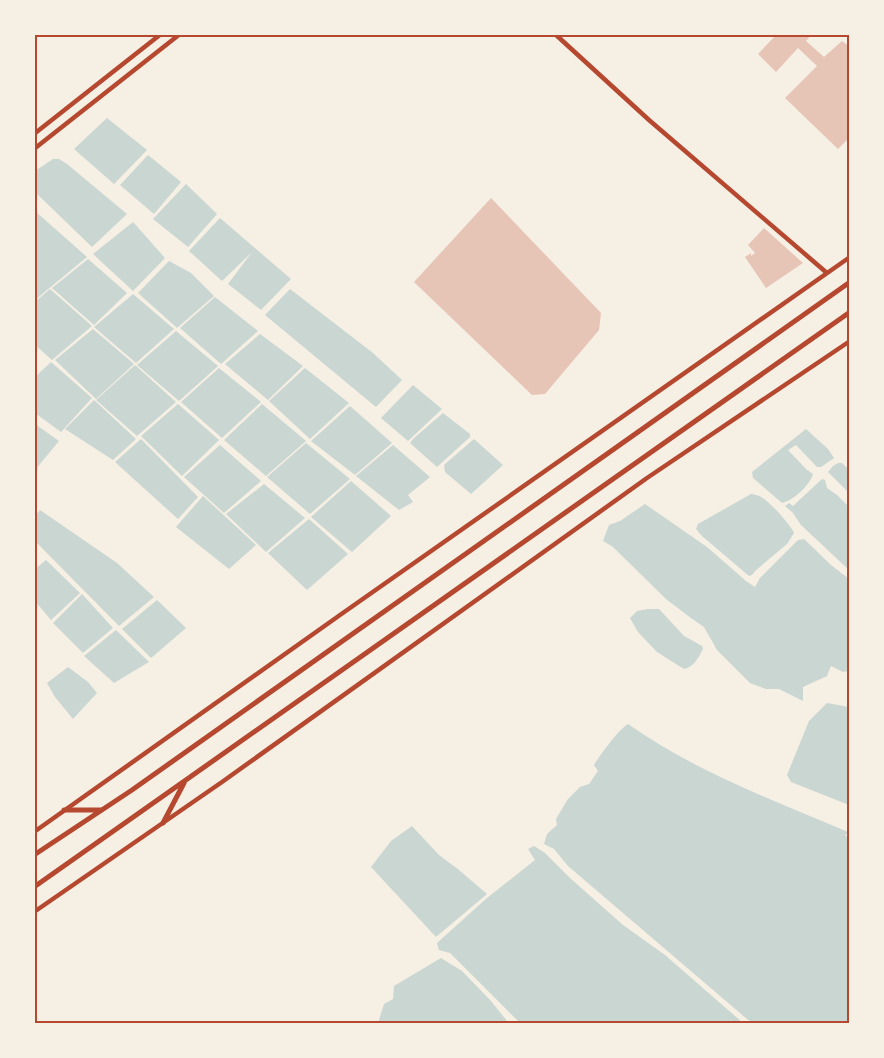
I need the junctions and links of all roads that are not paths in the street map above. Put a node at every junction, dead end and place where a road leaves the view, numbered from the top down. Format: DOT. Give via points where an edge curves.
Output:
graph roads {
  1 [pos="161,34"];
  2 [pos="180,34"];
  3 [pos="555,34"];
  4 [pos="34,134"];
  5 [pos="34,149"];
  6 [pos="849,257"];
  7 [pos="827,273"];
  8 [pos="849,282"];
  9 [pos="849,312"];
  10 [pos="849,341"];
  11 [pos="185,781"];
  12 [pos="64,810"];
  13 [pos="102,810"];
  14 [pos="164,823"];
  15 [pos="34,832"];
  16 [pos="34,855"];
  17 [pos="34,887"];
  18 [pos="34,912"];
  1 -- 4 [label="main road"];
  2 -- 5 [label="main road"];
  3 -- 7 [label="main road"];
  6 -- 7 [label="main road"];
  7 -- 12 [label="main road"];
  8 -- 13 [label="highway"];
  9 -- 11 [label="highway"];
  10 -- 14 [label="main road" via="647,478"];
  11 -- 14 [label="highway"];
  11 -- 17 [label="highway"];
  12 -- 13 [label="highway"];
  12 -- 15 [label="main road"];
  13 -- 16 [label="highway"];
  14 -- 18 [label="main road"];
}
